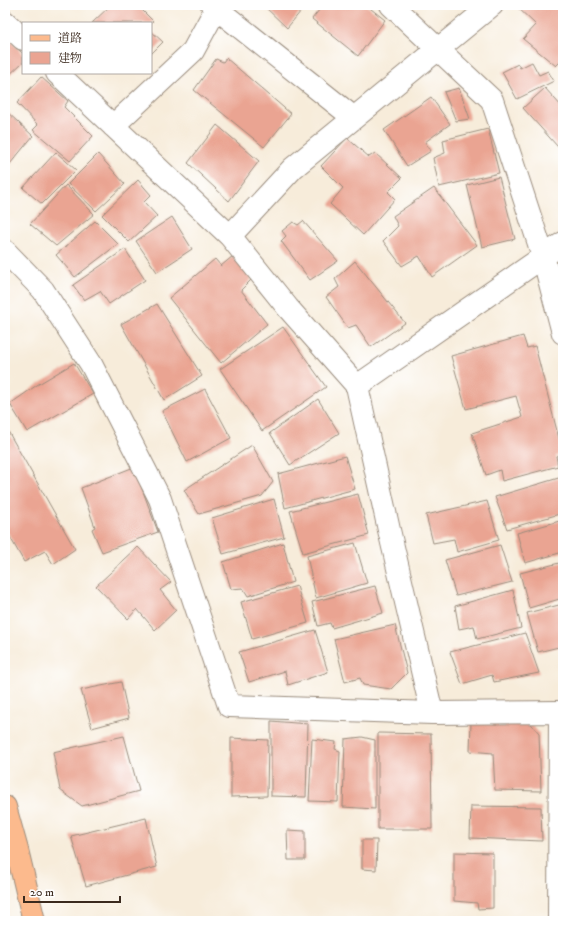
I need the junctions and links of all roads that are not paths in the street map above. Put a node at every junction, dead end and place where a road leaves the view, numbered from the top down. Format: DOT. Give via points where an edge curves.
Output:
graph roads {
  1 [pos="391,5"];
  2 [pos="492,5"];
  3 [pos="215,6"];
  4 [pos="5,22"];
  5 [pos="22,38"];
  6 [pos="438,49"];
  7 [pos="58,74"];
  8 [pos="354,118"];
  9 [pos="113,126"];
  10 [pos="230,236"];
  11 [pos="563,243"];
  12 [pos="5,251"];
  13 [pos="543,256"];
  14 [pos="563,333"];
  15 [pos="357,386"];
  16 [pos="432,712"];
  17 [pos="562,712"];
  18 [pos="5,807"];
  19 [pos="34,921"];
  20 [pos="559,921"];
  1 -- 6 [label="street"];
  2 -- 6 [label="street"];
  3 -- 8 [label="street"];
  3 -- 9 [label="street" via="193,50"];
  4 -- 5 [label="street"];
  6 -- 8 [label="street"];
  6 -- 13 [label="street" via="492,100"];
  7 -- 9 [label="street"];
  8 -- 10 [label="street" via="294,168"];
  9 -- 10 [label="street"];
  10 -- 15 [label="street" via="288,308"];
  11 -- 13 [label="street"];
  12 -- 16 [label="street" via="44,290 91,364 160,499 229,706"];
  13 -- 14 [label="street"];
  13 -- 15 [label="street"];
  15 -- 16 [label="street"];
  16 -- 17 [label="street"];
  17 -- 20 [label="street"];
  18 -- 19 [label="main road"];
}
